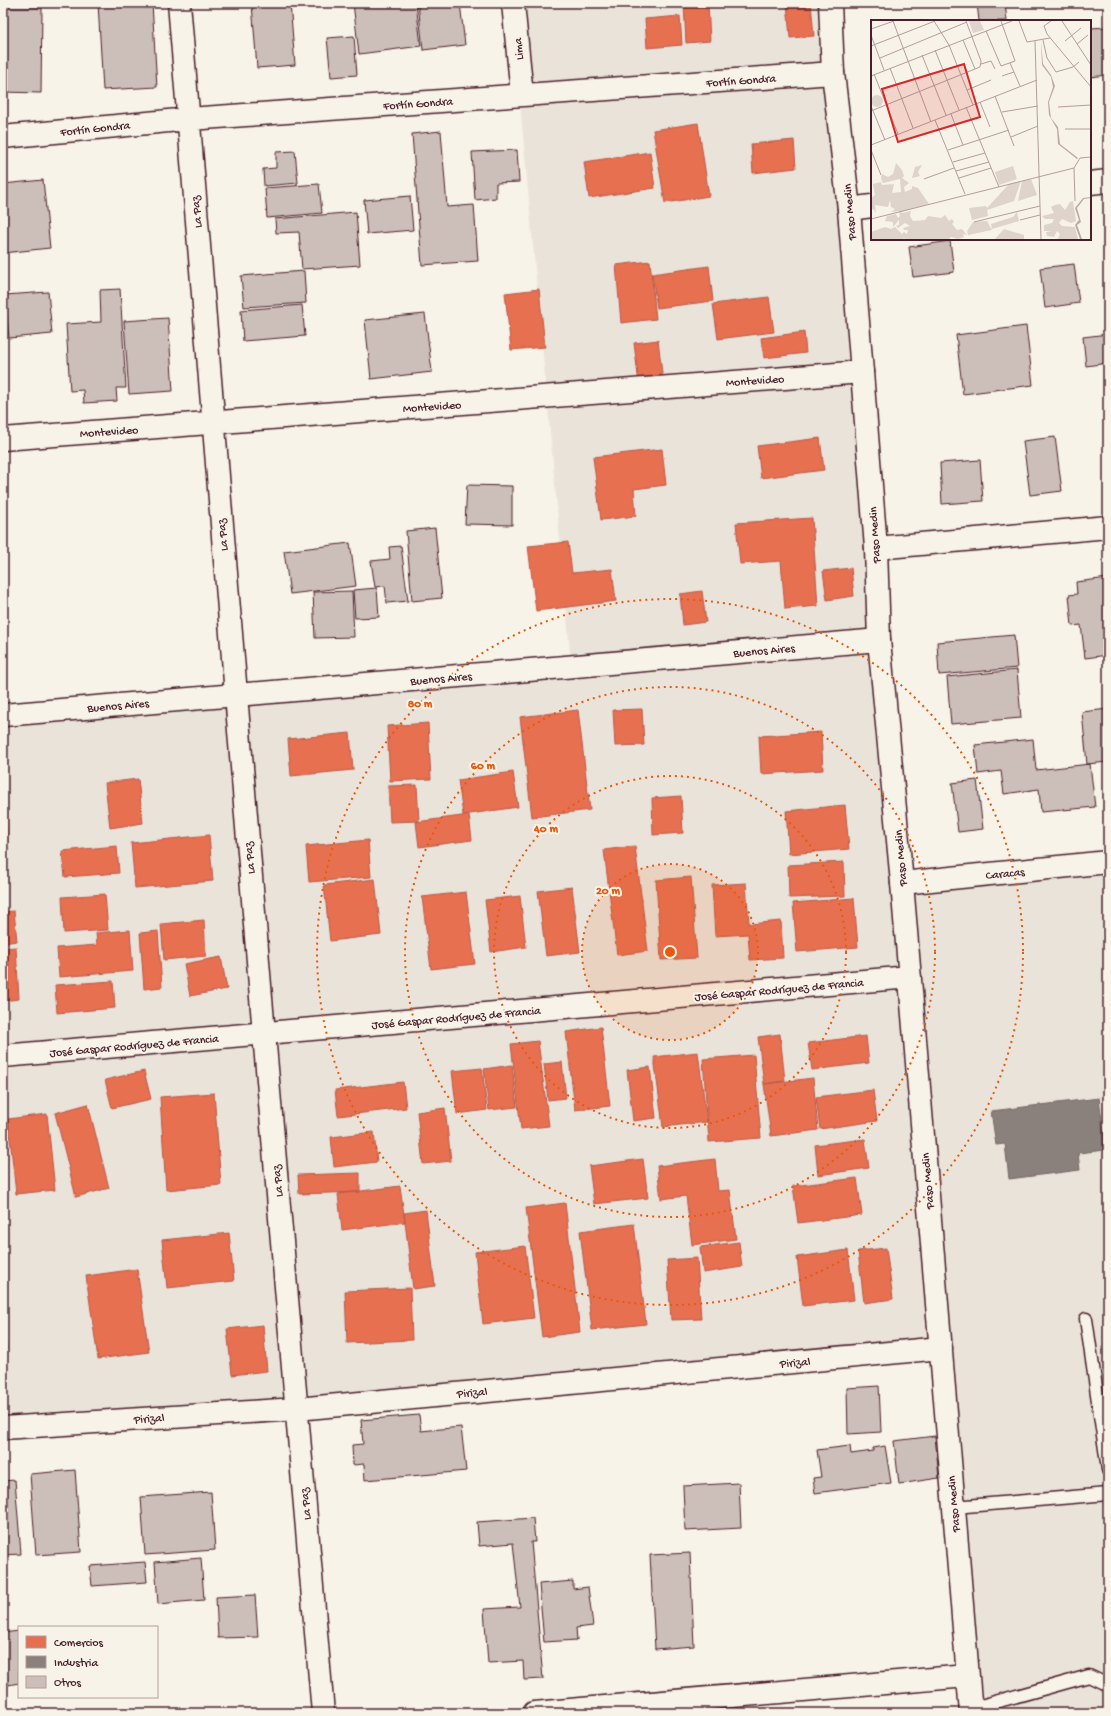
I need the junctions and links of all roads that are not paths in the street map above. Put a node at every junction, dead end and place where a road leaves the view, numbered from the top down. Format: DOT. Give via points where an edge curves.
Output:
graph roads {
  1 [pos="179,3"];
  2 [pos="513,3"];
  3 [pos="830,3"];
  4 [pos="833,73"];
  5 [pos="522,96"];
  6 [pos="189,119"];
  7 [pos="3,137"];
  8 [pos="1108,180"];
  9 [pos="1091,182"];
  10 [pos="871,206"];
  11 [pos="849,209"];
  12 [pos="862,372"];
  13 [pos="213,423"];
  14 [pos="3,439"];
  15 [pos="1108,527"];
  16 [pos="876,548"];
  17 [pos="879,640"];
  18 [pos="236,696"];
  19 [pos="3,715"];
  20 [pos="1108,862"];
  21 [pos="902,883"];
  22 [pos="910,977"];
  23 [pos="264,1034"];
  24 [pos="3,1056"];
  25 [pos="1086,1318"];
  26 [pos="940,1348"];
  27 [pos="297,1409"];
  28 [pos="3,1428"];
  29 [pos="1108,1470"];
  30 [pos="1108,1494"];
  31 [pos="954,1507"];
  32 [pos="968,1676"];
  33 [pos="1108,1685"];
  34 [pos="970,1711"];
  35 [pos="323,1713"];
  36 [pos="534,1713"];
  1 -- 6 [label="street, La Paz"];
  2 -- 5 [label="street, Lima"];
  3 -- 4 [label="street, Paso Medin"];
  4 -- 5 [label="street, Fortín Gondra"];
  4 -- 11 [label="street, Paso Medin"];
  5 -- 6 [label="street, Fortín Gondra"];
  6 -- 7 [label="street, Fortín Gondra"];
  6 -- 13 [label="street, La Paz"];
  8 -- 9 [label="street"];
  10 -- 11 [label="street"];
  11 -- 12 [label="street, Paso Medin"];
  12 -- 13 [label="street, Montevideo"];
  12 -- 16 [label="street, Paso Medin"];
  13 -- 14 [label="street, Montevideo"];
  13 -- 18 [label="street, La Paz"];
  15 -- 16 [label="street"];
  16 -- 17 [label="street, Paso Medin"];
  17 -- 18 [label="street, Buenos Aires"];
  17 -- 21 [label="street, Paso Medin"];
  18 -- 19 [label="street, Buenos Aires"];
  18 -- 23 [label="street, La Paz"];
  20 -- 21 [label="street, Caracas"];
  21 -- 22 [label="street, Paso Medin"];
  22 -- 23 [label="street, José Gaspar Rodríguez de Francia"];
  22 -- 26 [label="street, Paso Medin"];
  23 -- 24 [label="street, José Gaspar Rodríguez de Francia"];
  23 -- 27 [label="street, La Paz"];
  25 -- 29 [label="lane"];
  26 -- 27 [label="street, Pirizal"];
  26 -- 31 [label="street, Paso Medin"];
  27 -- 28 [label="street, Pirizal"];
  27 -- 35 [label="street, La Paz"];
  30 -- 31 [label="lane"];
  31 -- 32 [label="street, Paso Medin"];
  32 -- 34 [label="street, Paso Medin"];
  32 -- 36 [label="street"];
  33 -- 34 [label="lane" via="1089,1676"];
}
